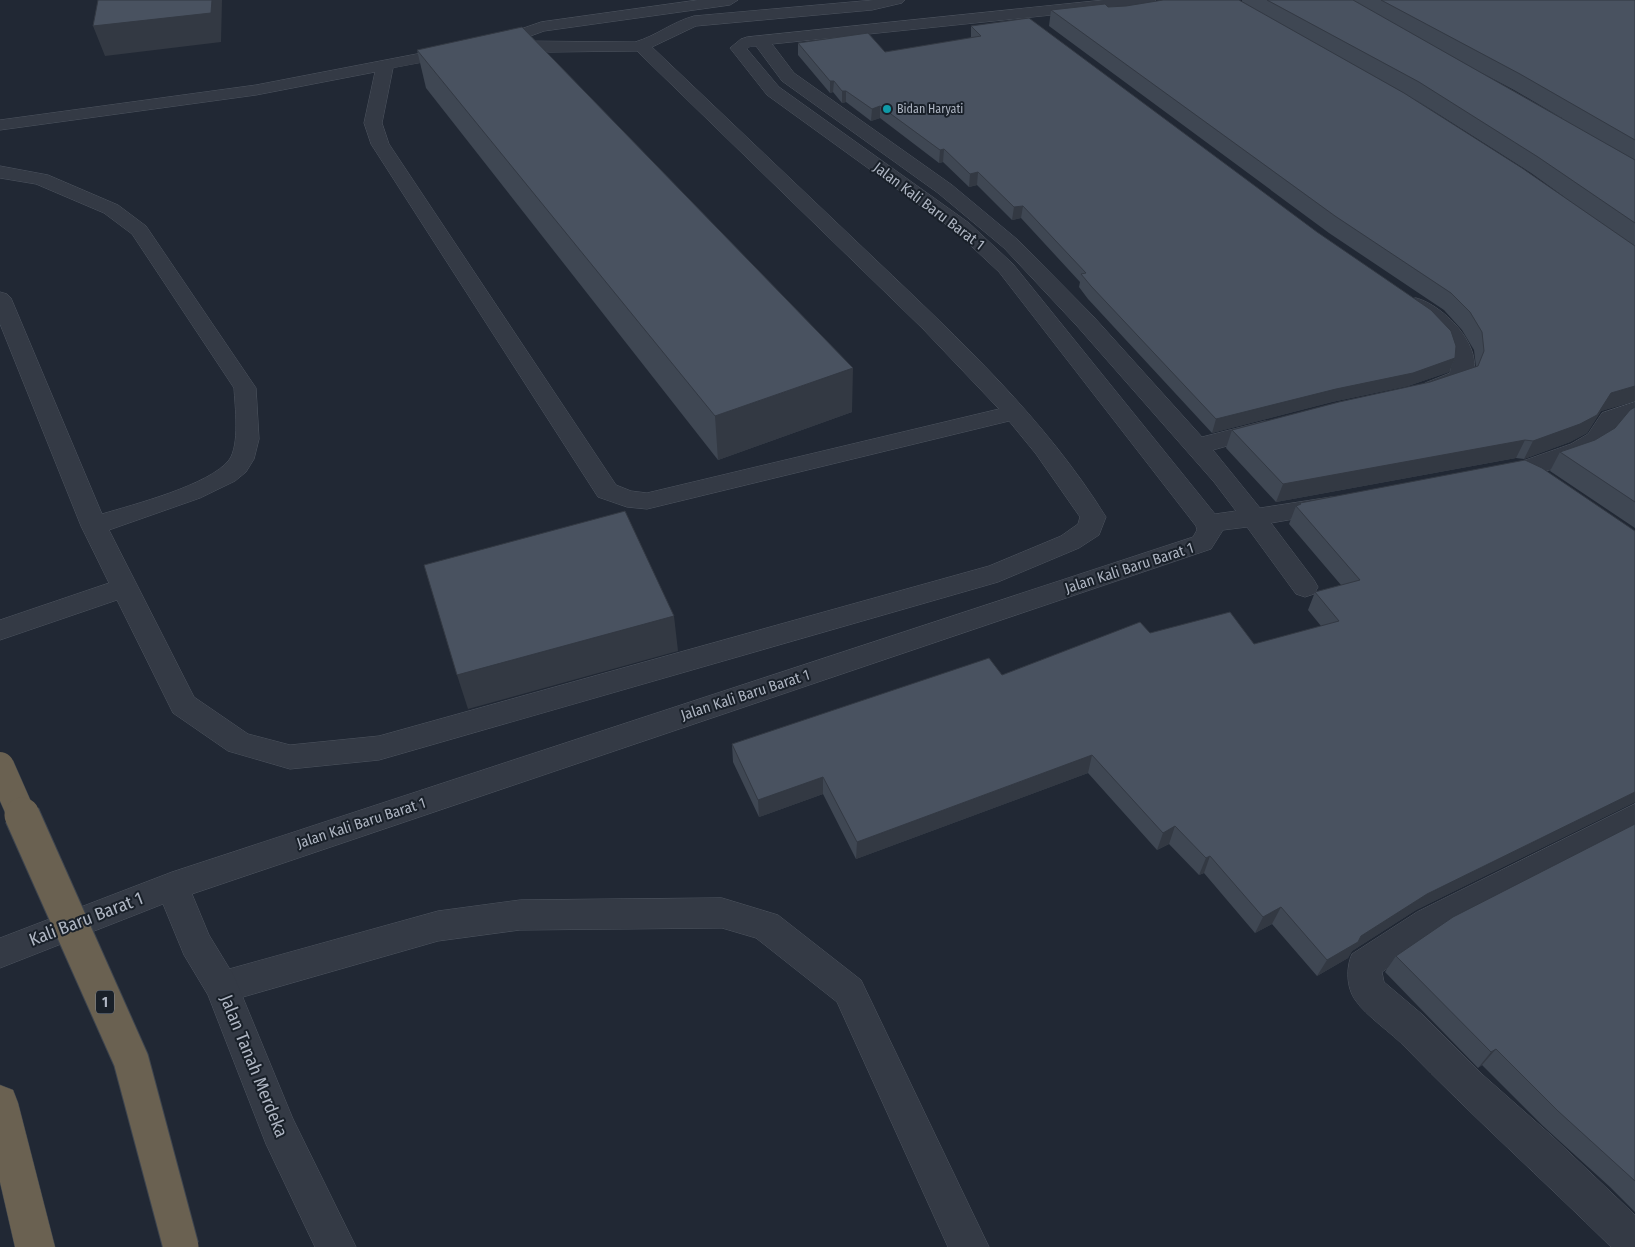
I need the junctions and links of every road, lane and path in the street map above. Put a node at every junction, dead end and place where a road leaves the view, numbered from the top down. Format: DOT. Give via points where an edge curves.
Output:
graph roads {
  1 [pos="730,0"];
  2 [pos="898,0"];
  3 [pos="1148,0"];
  4 [pos="1019,13"];
  5 [pos="1044,31"];
  6 [pos="760,41"];
  7 [pos="493,44"];
  8 [pos="641,46"];
  9 [pos="385,66"];
  10 [pos="0,125"];
  11 [pos="0,172"];
  12 [pos="1403,295"];
  13 [pos="0,298"];
  14 [pos="1414,394"];
  15 [pos="1635,409"];
  16 [pos="1016,412"];
  17 [pos="1287,422"];
  18 [pos="1195,447"];
  19 [pos="1500,469"];
  20 [pos="1526,469"];
  21 [pos="1550,484"];
  22 [pos="1354,500"];
  23 [pos="1255,518"];
  24 [pos="1209,524"];
  25 [pos="94,526"];
  26 [pos="1305,586"];
  27 [pos="126,587"];
  28 [pos="0,630"];
  29 [pos="0,766"];
  30 [pos="1635,817"];
  31 [pos="172,886"];
  32 [pos="0,953"];
  33 [pos="222,987"];
  34 [pos="0,1103"];
  35 [pos="1635,1242"];
  36 [pos="35,1247"];
  37 [pos="181,1247"];
  38 [pos="336,1247"];
  39 [pos="969,1247"];
  1 -- 7 [label="street" via="541,27"];
  2 -- 8 [label="street" via="694,21"];
  3 -- 4 [label="street, Jalan Kali Baru Barat 1"];
  4 -- 5 [label="street"];
  4 -- 6 [label="street, Jalan Kali Baru Barat 1"];
  6 -- 18 [label="street" via="788,77 937,184 1011,244 1085,321"];
  6 -- 24 [label="street, Jalan Kali Baru Barat 1" via="747,42 738,48 773,91 962,227 1006,268"];
  7 -- 8 [label="street"];
  7 -- 9 [label="street"];
  8 -- 16 [label="street" via="925,318"];
  9 -- 10 [label="street" via="256,90"];
  9 -- 16 [label="street" via="373,123 380,144 607,491 627,499 647,501"];
  11 -- 25 [label="street" via="50,183 111,209 139,230 245,388 248,419 245,447 238,466 218,482"];
  12 -- 14 [label="street" via="1448,328 1460,346 1464,362 1461,377"];
  13 -- 25 [label="street"];
  15 -- 20 [label="street" via="1610,418 1596,439 1580,449"];
  16 -- 27 [label="street" via="1093,517 1090,529 1070,542 998,573 379,748 290,757 239,743 183,705"];
  17 -- 18 [label="street"];
  18 -- 23 [label="street" via="1223,476"];
  19 -- 20 [label="street"];
  20 -- 21 [label="street"];
  22 -- 23 [label="street"];
  23 -- 24 [label="street"];
  23 -- 26 [label="street"];
  24 -- 31 [label="street, Jalan Kali Baru Barat 1" via="1210,531 1202,543"];
  25 -- 27 [label="street"];
  27 -- 28 [label="street"];
  29 -- 37 [label="highway, 1, bridge" via="131,1060"];
  30 -- 35 [label="street" via="1429,922 1364,965 1368,990"];
  31 -- 32 [label="street, Kali Baru Barat 1"];
  31 -- 33 [label="street, Jalan Tanah Merdeka" via="196,944"];
  33 -- 38 [label="street, Jalan Tanah Merdeka" via="279,1131"];
  33 -- 39 [label="street" via="438,926 520,915 722,913 766,926 849,992"];
  34 -- 36 [label="highway"];
}
